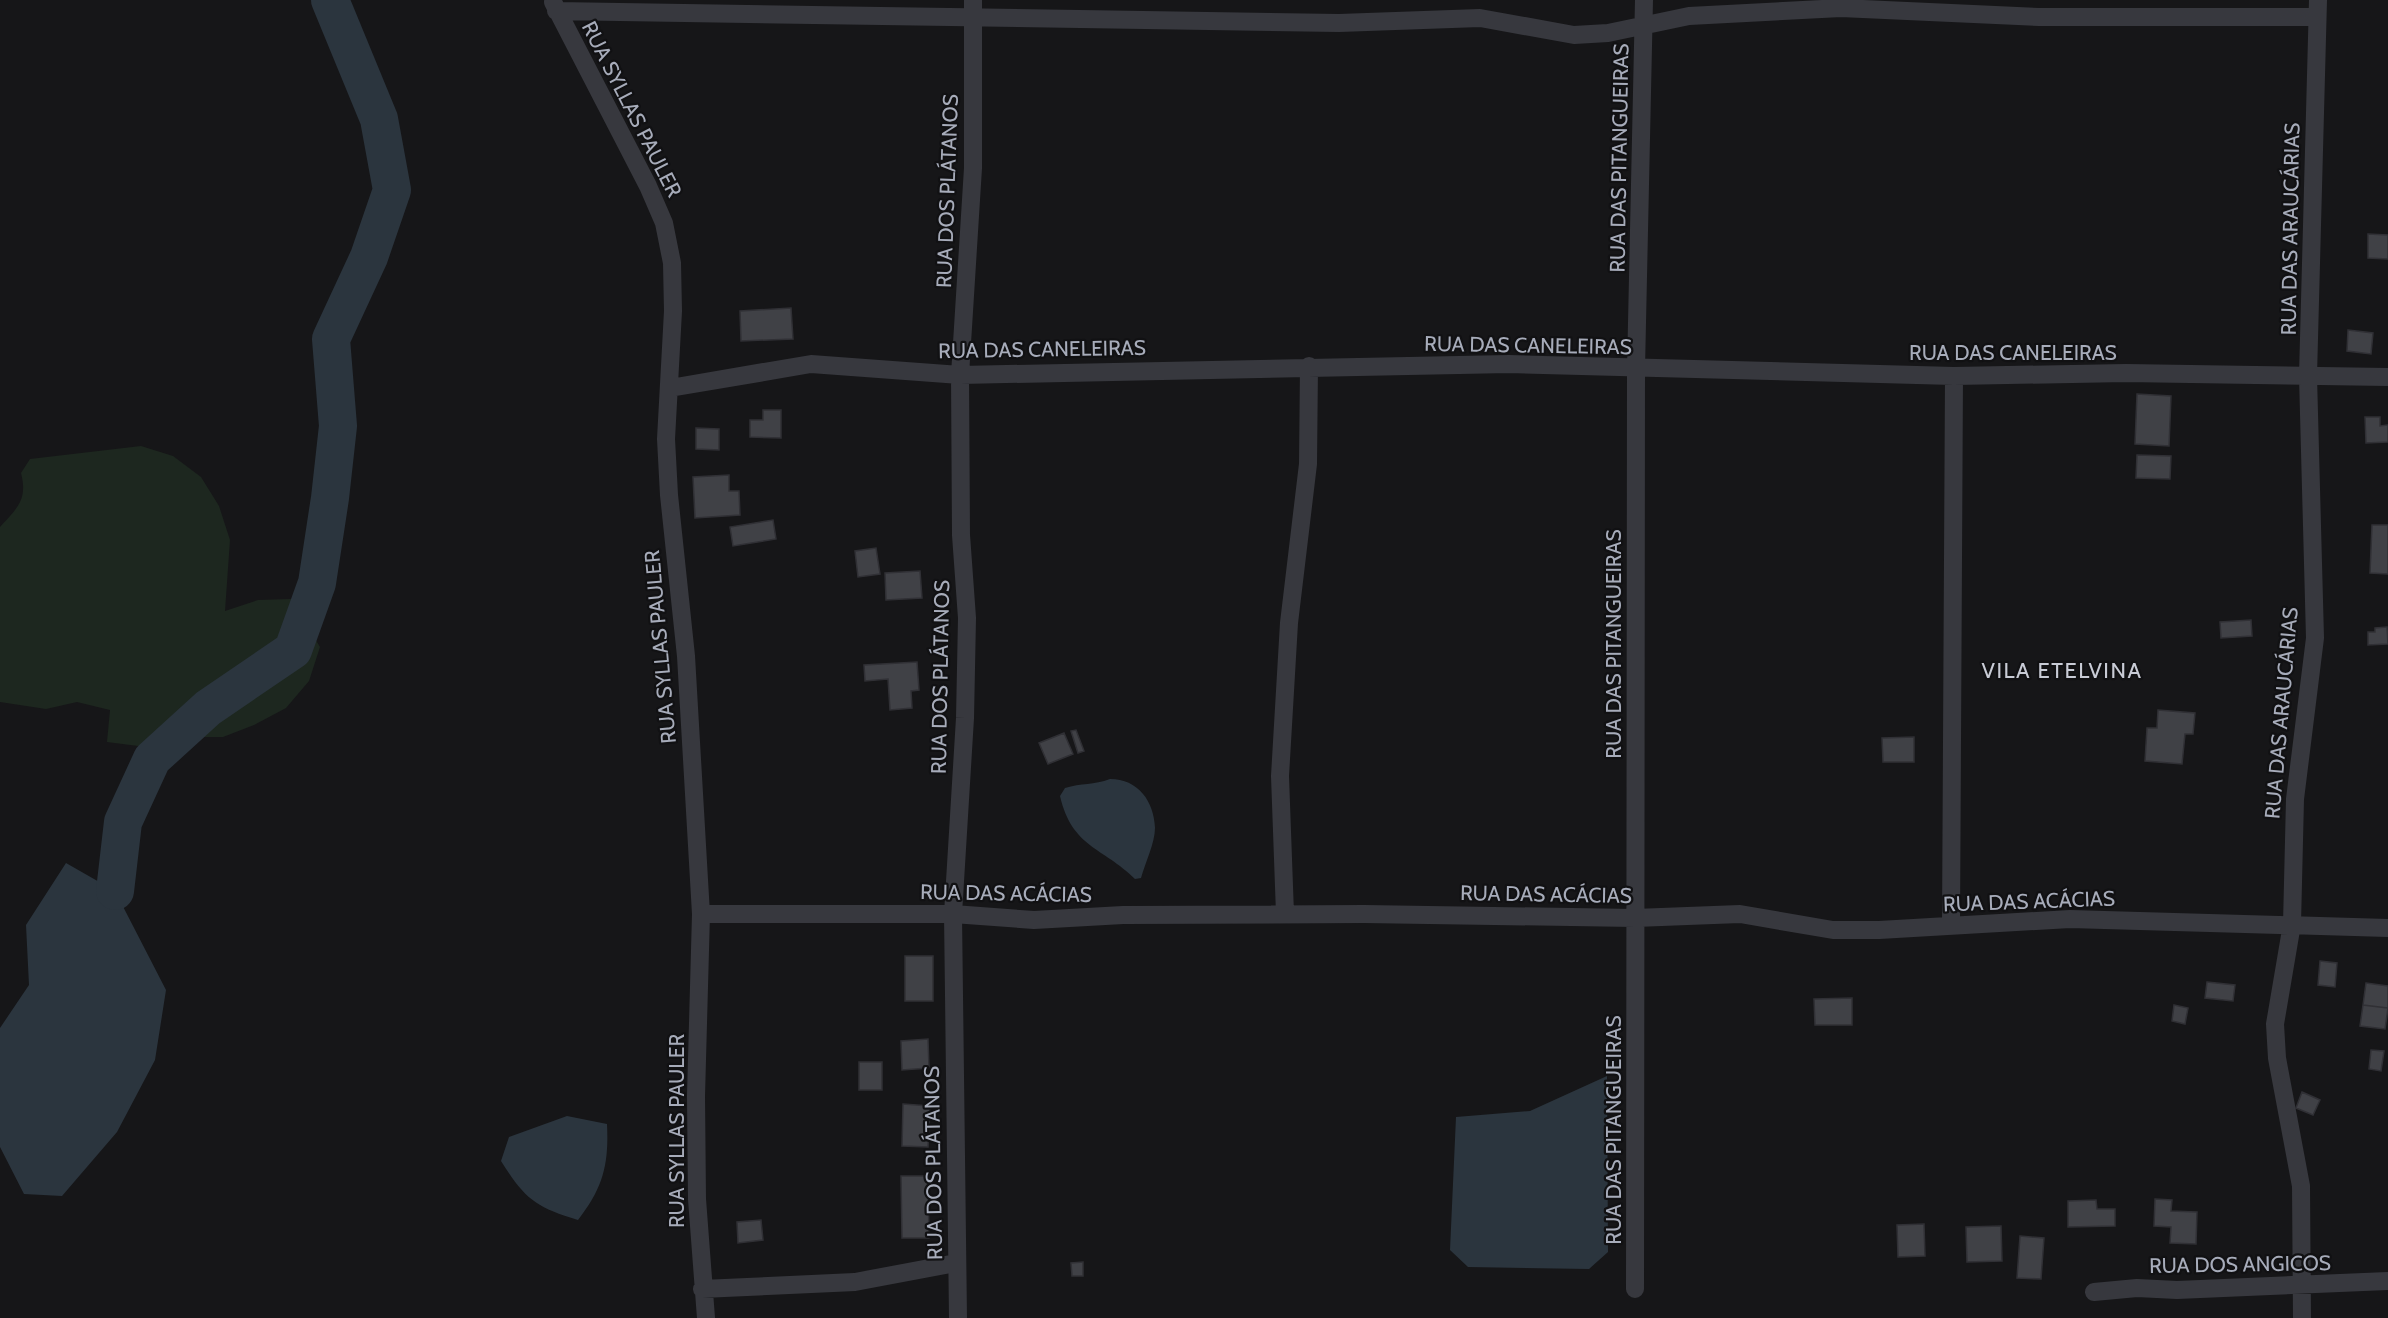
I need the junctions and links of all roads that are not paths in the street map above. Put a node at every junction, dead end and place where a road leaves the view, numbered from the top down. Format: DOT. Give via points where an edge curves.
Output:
graph roads {
  1 [pos="1644,0"];
  2 [pos="554,5"];
  3 [pos="2318,8"];
  4 [pos="973,9"];
  5 [pos="1645,25"];
  6 [pos="1309,366"];
  7 [pos="1636,369"];
  8 [pos="960,375"];
  9 [pos="1954,376"];
  10 [pos="2308,376"];
  11 [pos="2388,376"];
  12 [pos="670,388"];
  13 [pos="701,914"];
  14 [pos="953,914"];
  15 [pos="1285,914"];
  16 [pos="1635,918"];
  17 [pos="2292,924"];
  18 [pos="1951,925"];
  19 [pos="2388,928"];
  20 [pos="956,1263"];
  21 [pos="2388,1281"];
  22 [pos="2303,1286"];
  23 [pos="702,1289"];
  24 [pos="1635,1289"];
  25 [pos="2094,1292"];
  26 [pos="706,1318"];
  27 [pos="958,1318"];
  28 [pos="2302,1318"];
  1 -- 5 [label="street, RUA DAS PITANGUEIRAS"];
  2 -- 4 [label="street"];
  2 -- 12 [label="street, RUA SYLLAS PAULER" via="664,223 672,264"];
  3 -- 5 [label="street" via="2039,17 1841,8 1689,16"];
  3 -- 10 [label="street, RUA DAS ARAUCÁRIAS"];
  4 -- 5 [label="street" via="1339,23 1480,18 1574,35"];
  4 -- 8 [label="street, RUA DOS PLÁTANOS" via="973,168"];
  5 -- 7 [label="street, RUA DAS PITANGUEIRAS"];
  6 -- 7 [label="street, RUA DAS CANELEIRAS" via="1509,364"];
  6 -- 8 [label="street, RUA DAS CANELEIRAS"];
  6 -- 15 [label="street" via="1308,464 1289,623 1280,776"];
  7 -- 9 [label="street, RUA DAS CANELEIRAS"];
  7 -- 16 [label="street, RUA DAS PITANGUEIRAS"];
  8 -- 12 [label="street, RUA DAS CANELEIRAS" via="811,364"];
  8 -- 14 [label="street, RUA DOS PLÁTANOS" via="961,535 967,618"];
  9 -- 10 [label="street, RUA DAS CANELEIRAS"];
  9 -- 18 [label="street"];
  10 -- 11 [label="street, RUA DAS CANELEIRAS"];
  10 -- 17 [label="street, RUA DAS ARAUCÁRIAS" via="2314,638 2295,799"];
  12 -- 13 [label="street, RUA SYLLAS PAULER" via="666,439 669,495 686,656"];
  13 -- 14 [label="street, RUA DAS ACÁCIAS"];
  13 -- 23 [label="street, RUA SYLLAS PAULER" via="696,1096"];
  14 -- 15 [label="street, RUA DAS ACÁCIAS" via="1034,920"];
  14 -- 20 [label="street, RUA DOS PLÁTANOS"];
  15 -- 16 [label="street, RUA DAS ACÁCIAS"];
  16 -- 18 [label="street, RUA DAS ACÁCIAS" via="1740,914 1833,930"];
  16 -- 24 [label="street, RUA DAS PITANGUEIRAS"];
  17 -- 18 [label="street, RUA DAS ACÁCIAS" via="2070,920"];
  17 -- 19 [label="street, RUA DAS ACÁCIAS"];
  17 -- 22 [label="street, RUA DAS ARAUCÁRIAS" via="2275,1024 2277,1058 2301,1186"];
  20 -- 23 [label="street" via="855,1282"];
  20 -- 27 [label="street, RUA DOS PLÁTANOS"];
  21 -- 22 [label="street, RUA DOS ANGICOS"];
  22 -- 25 [label="street, RUA DOS ANGICOS"];
  22 -- 28 [label="street, RUA DAS ARAUCÁRIAS"];
  23 -- 26 [label="street, RUA SYLLAS PAULER"];
}
